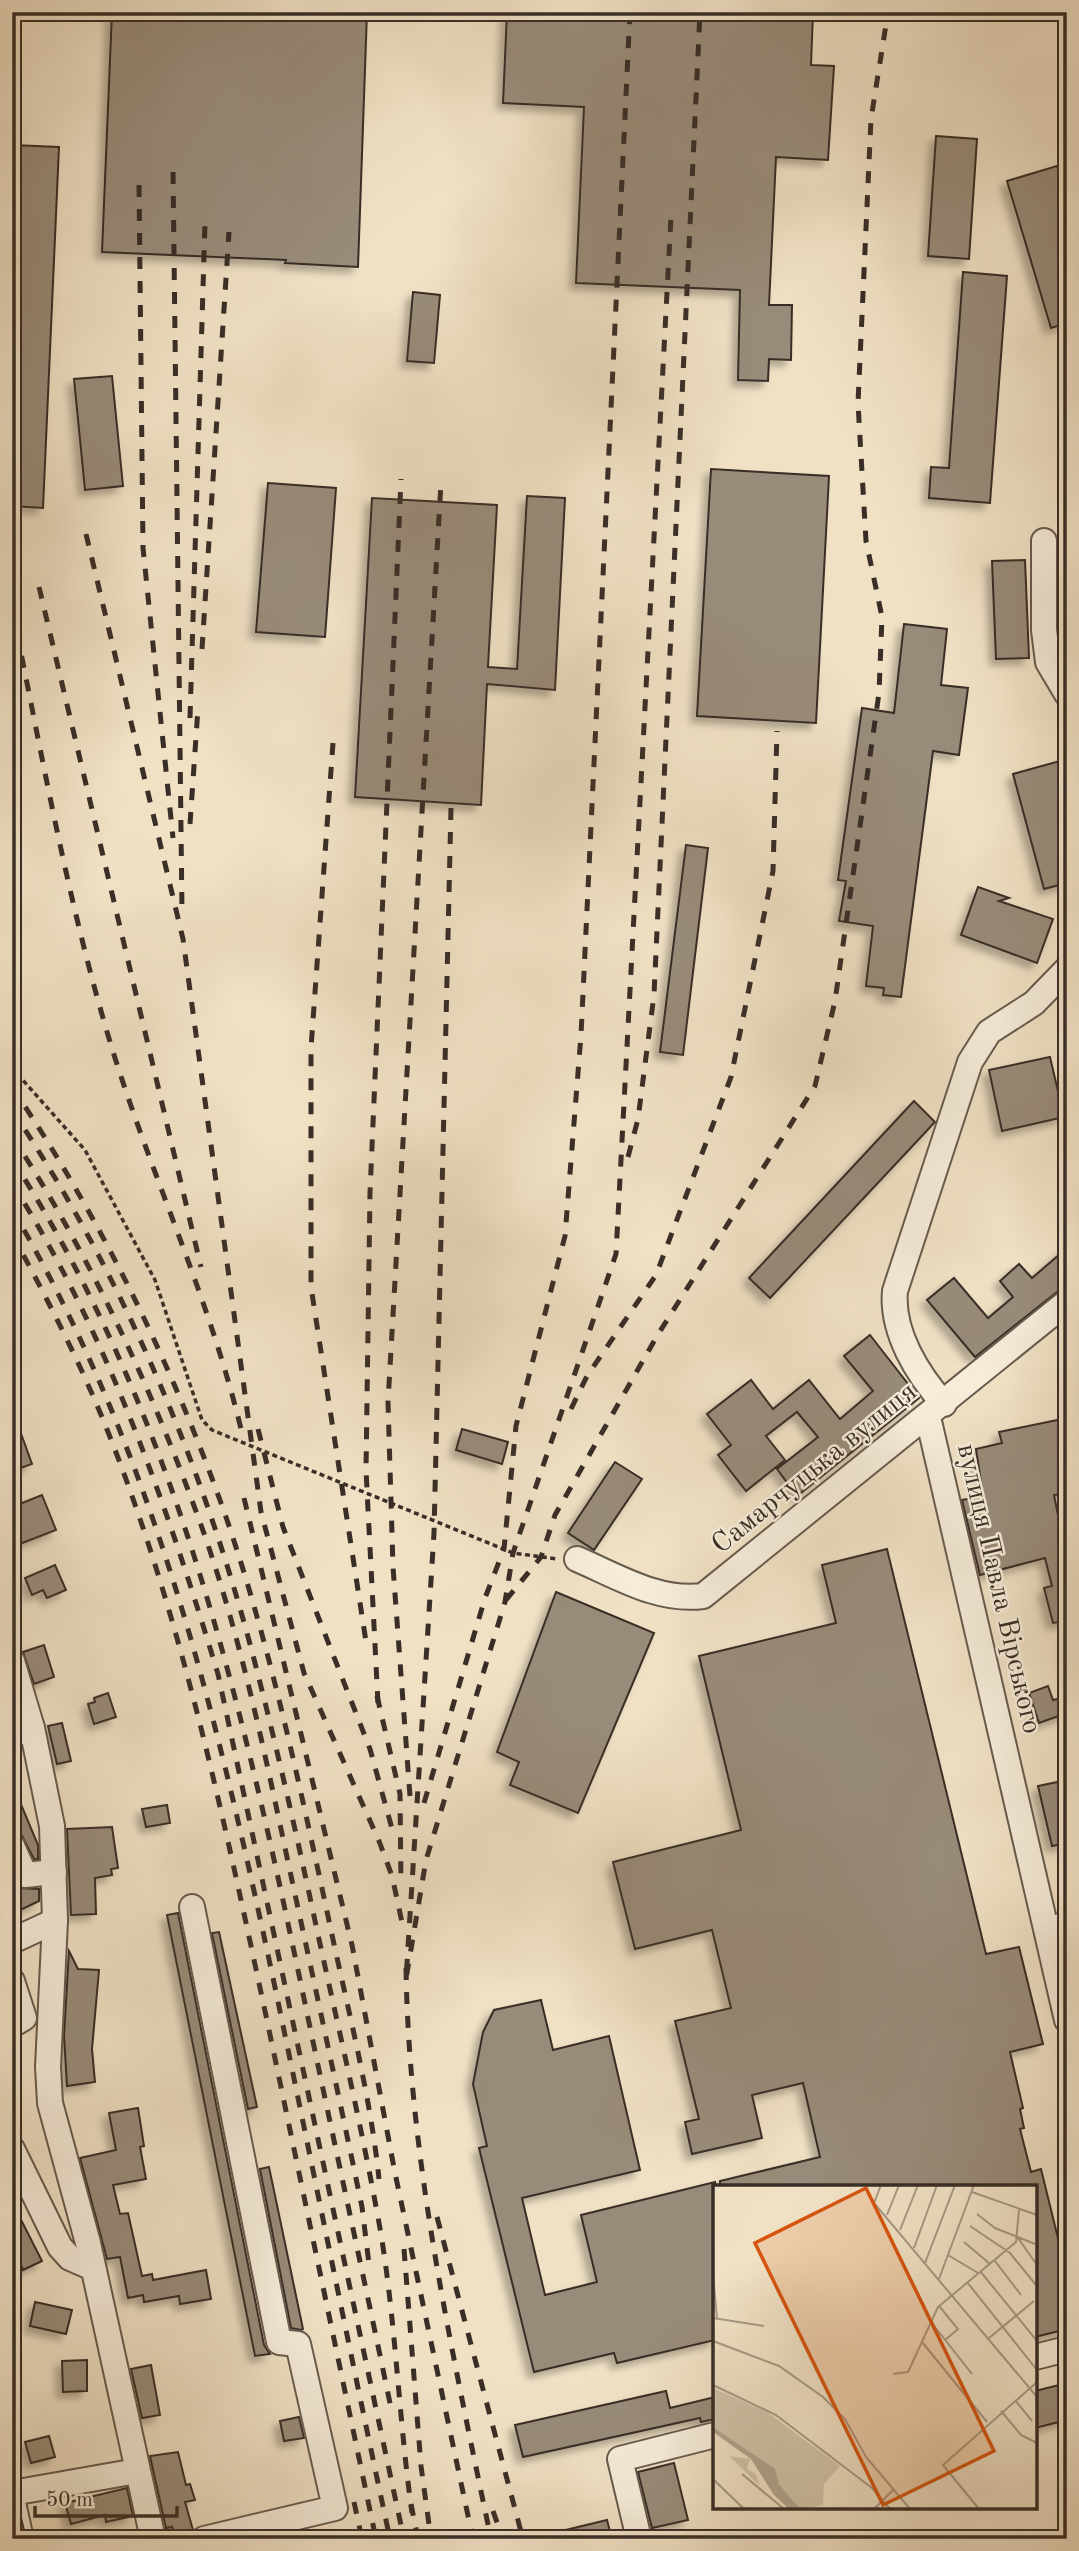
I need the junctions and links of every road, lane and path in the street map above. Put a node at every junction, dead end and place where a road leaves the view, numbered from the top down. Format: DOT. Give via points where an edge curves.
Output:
graph roads {
  1 [pos="1044,541"];
  2 [pos="1067,694"];
  3 [pos="1067,969"];
  4 [pos="12,1068"];
  5 [pos="1067,1302"];
  6 [pos="936,1410"];
  7 [pos="577,1559"];
  8 [pos="12,1661"];
  9 [pos="22,1732"];
  10 [pos="12,1846"];
  11 [pos="54,1872"];
  12 [pos="192,1907"];
  13 [pos="55,1921"];
  14 [pos="1057,1928"];
  15 [pos="12,1941"];
  16 [pos="12,1981"];
  17 [pos="1067,2020"];
  18 [pos="12,2025"];
  19 [pos="12,2149"];
  20 [pos="93,2268"];
  21 [pos="1067,2349"];
  22 [pos="1037,2356"];
  23 [pos="713,2436"];
  24 [pos="137,2472"];
  25 [pos="12,2493"];
  26 [pos="12,2498"];
  27 [pos="22,2539"];
  28 [pos="153,2539"];
  29 [pos="204,2539"];
  30 [pos="639,2539"];
  1 -- 2 [label="street" via="1048,662"];
  3 -- 6 [label="street" via="1034,1003 989,1032 970,1062 895,1291 893,1305 914,1367"];
  4 -- 7 [label="path" via="85,1150 155,1280 202,1420 212,1430 513,1553"];
  5 -- 6 [label="street, Самарчуцька вулиця"];
  6 -- 7 [label="street, Самарчуцька вулиця" via="703,1596 680,1599"];
  6 -- 14 [label="street, вулиця Павла Вірського"];
  8 -- 9 [label="street"];
  9 -- 11 [label="street" via="52,1826"];
  10 -- 11 [label="street" via="25,1874"];
  11 -- 13 [label="street"];
  12 -- 29 [label="street" via="279,2342 298,2344 335,2508"];
  13 -- 15 [label="street"];
  13 -- 20 [label="street" via="50,2103"];
  14 -- 17 [label="street, вулиця Павла Вірського"];
  16 -- 18 [label="street" via="24,2018"];
  19 -- 20 [label="street" via="60,2247 70,2258"];
  20 -- 24 [label="street"];
  21 -- 22 [label="street"];
  23 -- 30 [label="street" via="620,2459"];
  24 -- 25 [label="street"];
  24 -- 28 [label="street"];
  26 -- 27 [label="street"];
}
